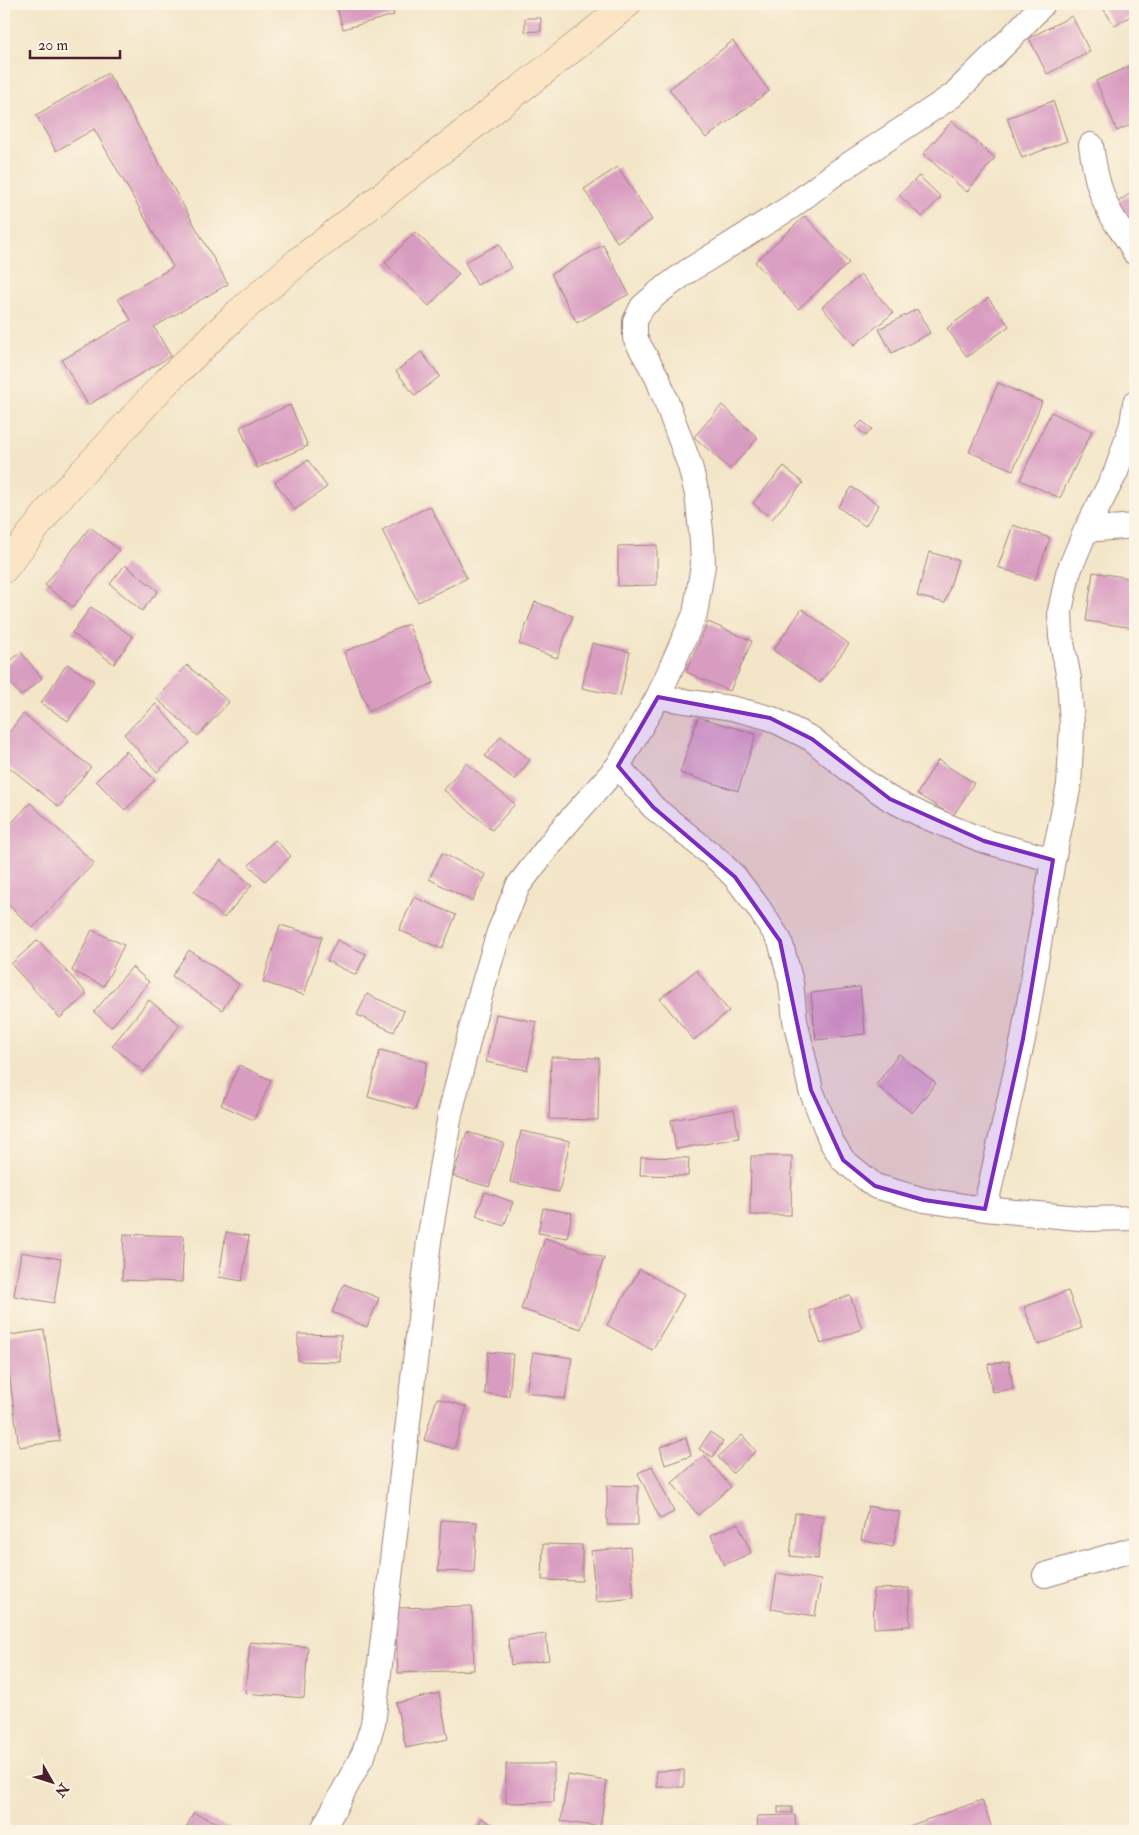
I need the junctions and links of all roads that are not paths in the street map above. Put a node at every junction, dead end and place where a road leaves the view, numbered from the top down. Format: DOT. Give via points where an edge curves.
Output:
graph roads {
  1 [pos="1042,4"];
  2 [pos="616,7"];
  3 [pos="1091,144"];
  4 [pos="1135,253"];
  5 [pos="1135,403"];
  6 [pos="1135,526"];
  7 [pos="1086,530"];
  8 [pos="4,569"];
  9 [pos="658,697"];
  10 [pos="618,766"];
  11 [pos="1053,860"];
  12 [pos="985,1209"];
  13 [pos="1135,1218"];
  14 [pos="1135,1549"];
  15 [pos="1045,1575"];
  16 [pos="322,1831"];
  1 -- 9 [label="street" via="952,96 833,175 791,207 688,271 642,307 635,321 635,338 658,379 690,466 697,494 703,565 695,614"];
  2 -- 8 [label="street" via="579,44 299,261 238,313 166,382 58,499"];
  3 -- 4 [label="street" via="1096,178 1106,204"];
  5 -- 7 [label="street" via="1132,424 1116,472"];
  6 -- 7 [label="street"];
  7 -- 11 [label="street" via="1068,573 1060,612 1072,726 1068,785"];
  9 -- 10 [label="street"];
  9 -- 11 [label="street" via="731,708 770,718 812,739 890,799 984,840"];
  10 -- 12 [label="street" via="653,807 735,877 780,941 811,1090 831,1141 843,1160 875,1186 924,1200"];
  10 -- 16 [label="street" via="561,830 518,886 499,932 477,1006 450,1114 429,1242 373,1724 364,1754"];
  11 -- 12 [label="street" via="1023,1039"];
  12 -- 13 [label="street" via="1089,1219"];
  14 -- 15 [label="street"];
}
